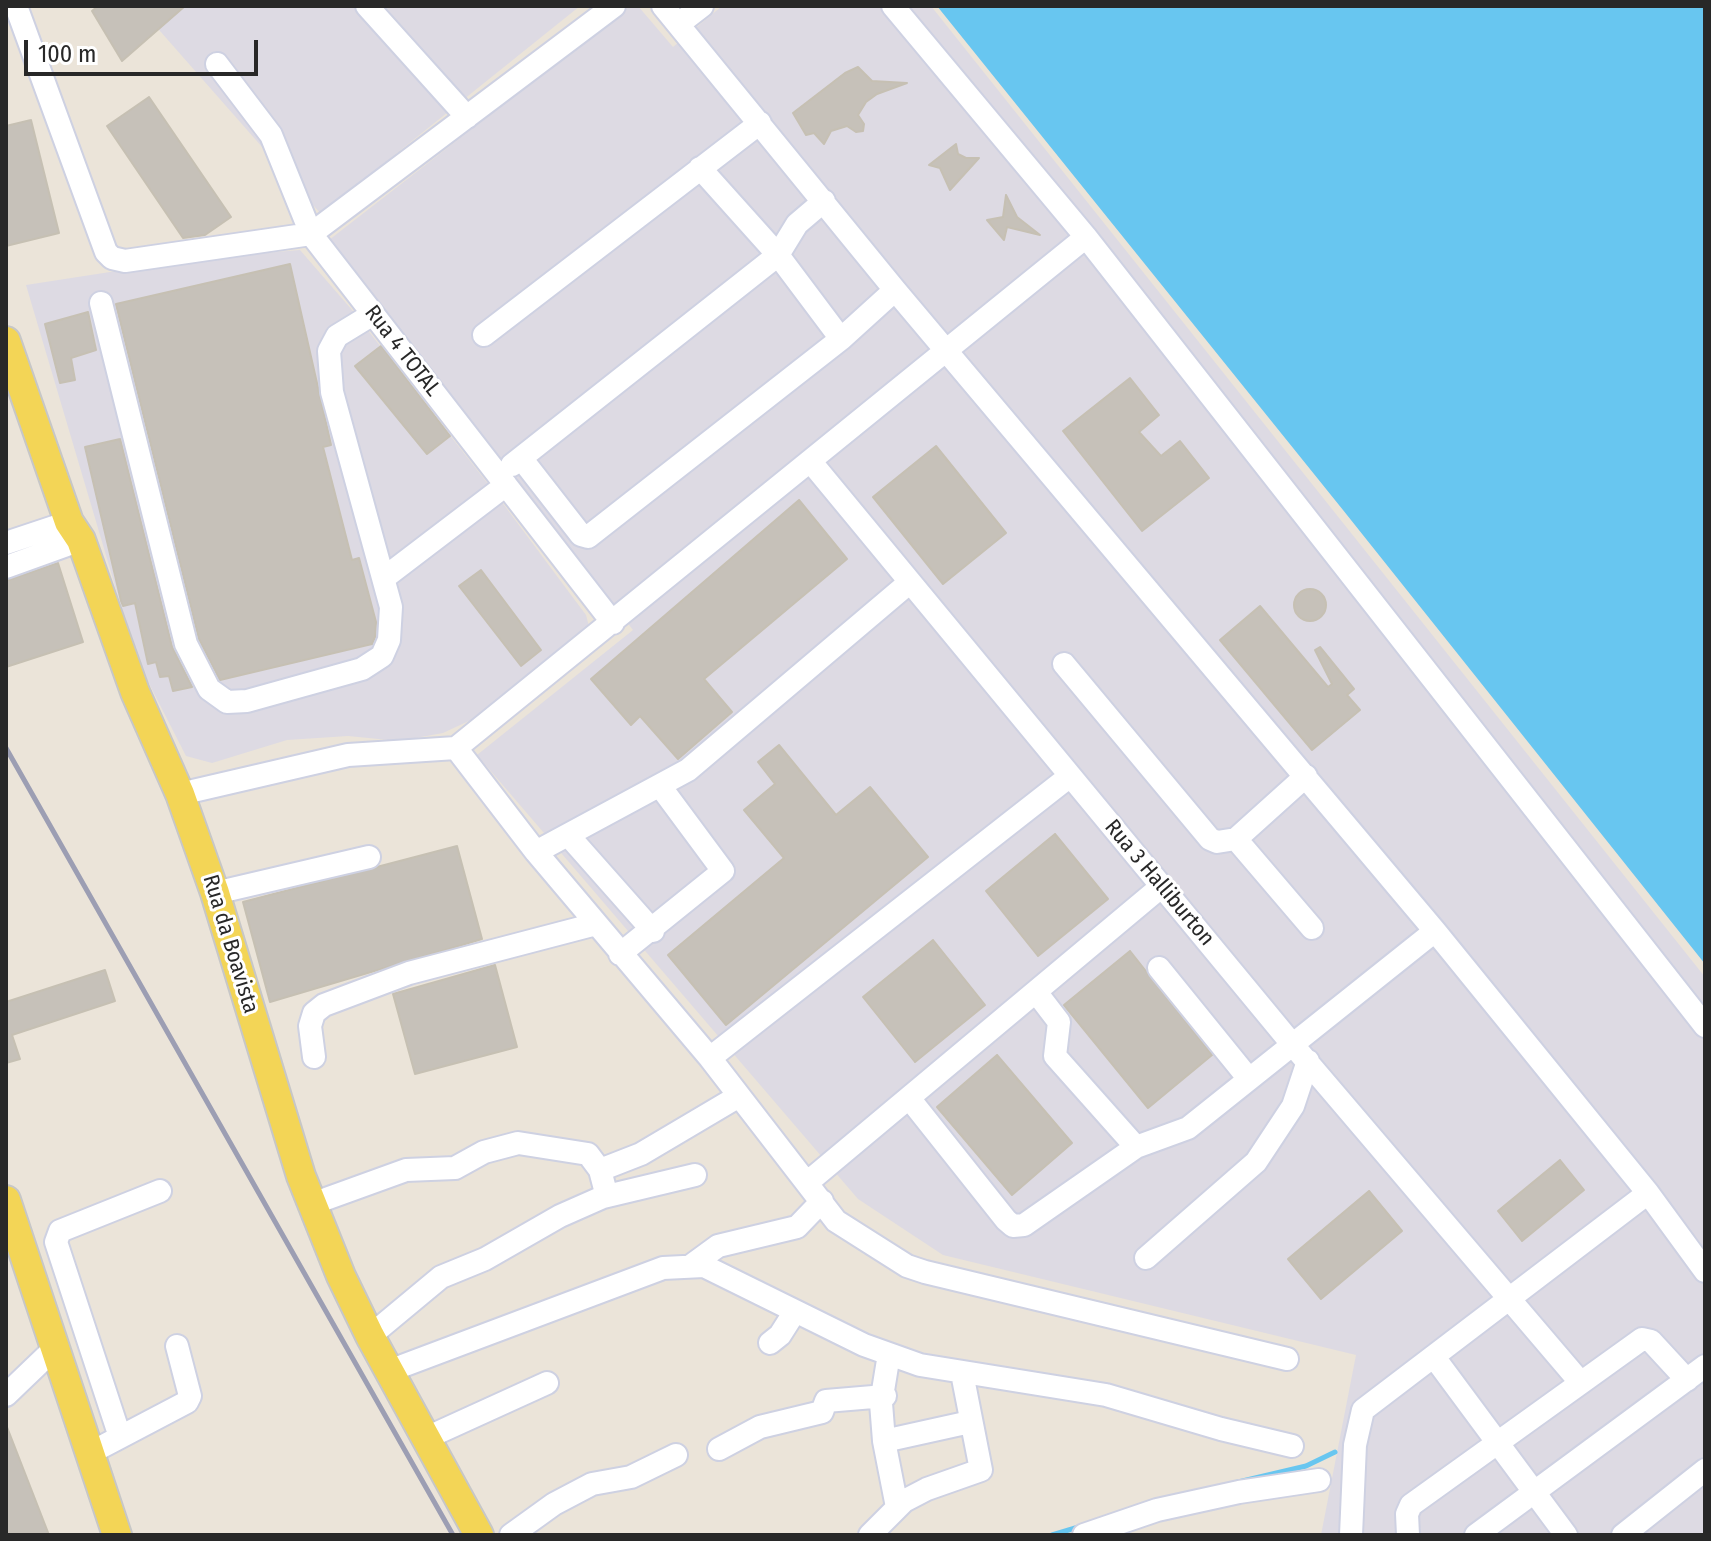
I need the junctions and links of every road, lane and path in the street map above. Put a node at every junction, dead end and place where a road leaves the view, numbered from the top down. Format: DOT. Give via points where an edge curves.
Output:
graph roads {
  1 [pos="16,6"];
  2 [pos="367,6"];
  3 [pos="614,6"];
  4 [pos="663,6"];
  5 [pos="702,6"];
  6 [pos="893,6"];
  7 [pos="680,23"];
  8 [pos="217,64"];
  9 [pos="467,117"];
  10 [pos="760,123"];
  11 [pos="700,168"];
  12 [pos="824,201"];
  13 [pos="311,234"];
  14 [pos="1086,237"];
  15 [pos="778,255"];
  16 [pos="895,290"];
  17 [pos="101,303"];
  18 [pos="373,314"];
  19 [pos="484,335"];
  20 [pos="841,339"];
  21 [pos="6,341"];
  22 [pos="945,349"];
  23 [pos="521,458"];
  24 [pos="811,462"];
  25 [pos="502,480"];
  26 [pos="75,531"];
  27 [pos="6,543"];
  28 [pos="6,567"];
  29 [pos="384,578"];
  30 [pos="910,582"];
  31 [pos="613,623"];
  32 [pos="1064,664"];
  33 [pos="456,748"];
  34 [pos="1070,776"];
  35 [pos="1306,776"];
  36 [pos="660,786"];
  37 [pos="180,794"];
  38 [pos="568,835"];
  39 [pos="1236,839"];
  40 [pos="536,852"];
  41 [pos="369,857"];
  42 [pos="1162,886"];
  43 [pos="215,893"];
  44 [pos="596,924"];
  45 [pos="1312,928"];
  46 [pos="653,931"];
  47 [pos="1435,931"];
  48 [pos="620,954"];
  49 [pos="1159,968"];
  50 [pos="1036,992"];
  51 [pos="1705,1026"];
  52 [pos="1292,1044"];
  53 [pos="314,1057"];
  54 [pos="710,1058"];
  55 [pos="1308,1061"];
  56 [pos="1249,1079"];
  57 [pos="739,1096"];
  58 [pos="909,1098"];
  59 [pos="1136,1147"];
  60 [pos="600,1170"];
  61 [pos="695,1175"];
  62 [pos="808,1182"];
  63 [pos="160,1191"];
  64 [pos="1648,1193"];
  65 [pos="603,1197"];
  66 [pos="6,1200"];
  67 [pos="822,1201"];
  68 [pos="312,1204"];
  69 [pos="1146,1258"];
  70 [pos="692,1265"];
  71 [pos="1705,1271"];
  72 [pos="1511,1299"];
  73 [pos="794,1313"];
  74 [pos="370,1336"];
  75 [pos="770,1343"];
  76 [pos="177,1346"];
  77 [pos="55,1348"];
  78 [pos="889,1354"];
  79 [pos="1434,1357"];
  80 [pos="1287,1359"];
  81 [pos="389,1371"];
  82 [pos="962,1373"];
  83 [pos="1696,1373"];
  84 [pos="547,1383"];
  85 [pos="1581,1383"];
  86 [pos="6,1395"];
  87 [pos="885,1396"];
  88 [pos="970,1422"];
  89 [pos="120,1437"];
  90 [pos="424,1439"];
  91 [pos="884,1441"];
  92 [pos="1499,1445"];
  93 [pos="1292,1446"];
  94 [pos="719,1449"];
  95 [pos="90,1453"];
  96 [pos="676,1455"];
  97 [pos="1705,1470"];
  98 [pos="1319,1480"];
  99 [pos="1533,1492"];
  100 [pos="897,1507"];
  101 [pos="117,1535"];
  102 [pos="479,1535"];
  103 [pos="511,1535"];
  104 [pos="870,1535"];
  105 [pos="1087,1535"];
  106 [pos="1351,1535"];
  107 [pos="1408,1535"];
  108 [pos="1476,1535"];
  109 [pos="1566,1535"];
  110 [pos="1623,1535"];
  1 -- 13 [label="street" via="112,258 125,261"];
  2 -- 9 [label="street"];
  3 -- 9 [label="street"];
  4 -- 7 [label="street"];
  5 -- 7 [label="street"];
  6 -- 14 [label="street"];
  7 -- 10 [label="street"];
  8 -- 13 [label="street, Rua 4 TOTAL" via="271,135"];
  9 -- 13 [label="street"];
  10 -- 11 [label="street"];
  10 -- 12 [label="street"];
  11 -- 15 [label="street"];
  11 -- 19 [label="street"];
  12 -- 15 [label="street" via="797,224"];
  12 -- 16 [label="street"];
  13 -- 18 [label="street, Rua 4 TOTAL"];
  14 -- 22 [label="street"];
  14 -- 51 [label="street"];
  15 -- 20 [label="street"];
  15 -- 23 [label="street"];
  16 -- 20 [label="street"];
  16 -- 22 [label="street"];
  17 -- 29 [label="street" via="186,644 209,689 227,702 247,701 362,669 382,656 389,640 391,607"];
  18 -- 25 [label="street, Rua 4 TOTAL"];
  18 -- 29 [label="street" via="337,336 329,351 332,392"];
  20 -- 23 [label="street" via="588,537 581,535"];
  21 -- 26 [label="main road, Rua da Boavista"];
  22 -- 24 [label="street"];
  22 -- 35 [label="street"];
  23 -- 25 [label="street"];
  24 -- 30 [label="street, Rua 3 Halliburton"];
  24 -- 31 [label="street"];
  25 -- 29 [label="street"];
  25 -- 31 [label="street, Rua 4 TOTAL"];
  26 -- 27 [label="street"];
  26 -- 28 [label="street"];
  26 -- 37 [label="main road, Rua da Boavista"];
  30 -- 34 [label="street, Rua 3 Halliburton"];
  30 -- 36 [label="street" via="688,770"];
  31 -- 33 [label="street"];
  32 -- 39 [label="street" via="1210,839"];
  33 -- 37 [label="street" via="348,755"];
  33 -- 40 [label="street"];
  34 -- 42 [label="street, Rua 3 Halliburton"];
  34 -- 54 [label="street"];
  35 -- 39 [label="street"];
  35 -- 47 [label="street"];
  36 -- 38 [label="street"];
  36 -- 46 [label="street" via="723,871"];
  37 -- 43 [label="main road, Rua da Boavista"];
  38 -- 40 [label="street"];
  38 -- 46 [label="street"];
  39 -- 45 [label="street"];
  40 -- 44 [label="street"];
  41 -- 43 [label="street"];
  42 -- 50 [label="street"];
  42 -- 52 [label="street, Rua 3 Halliburton"];
  43 -- 68 [label="main road, Rua da Boavista"];
  44 -- 48 [label="street"];
  44 -- 53 [label="street" via="409,973 324,1005 310,1026"];
  46 -- 48 [label="street"];
  47 -- 52 [label="street"];
  47 -- 64 [label="street"];
  48 -- 54 [label="street"];
  49 -- 56 [label="street"];
  50 -- 58 [label="street"];
  50 -- 59 [label="street" via="1059,1022 1055,1056"];
  52 -- 55 [label="street, Rua 3 Halliburton"];
  52 -- 56 [label="street"];
  54 -- 57 [label="street"];
  55 -- 69 [label="street" via="1293,1106 1256,1162"];
  55 -- 72 [label="street, Rua 3 Halliburton"];
  56 -- 59 [label="street" via="1188,1128"];
  57 -- 60 [label="street" via="641,1154"];
  57 -- 62 [label="street"];
  58 -- 59 [label="street" via="1013,1226 1024,1225"];
  58 -- 62 [label="street"];
  60 -- 65 [label="street"];
  60 -- 68 [label="street" via="588,1154 518,1143 484,1152 455,1168 406,1170"];
  61 -- 65 [label="street"];
  62 -- 67 [label="street"];
  63 -- 89 [label="street" via="60,1231 56,1242"];
  64 -- 71 [label="street"];
  64 -- 72 [label="street"];
  65 -- 74 [label="street" via="441,1277"];
  66 -- 77 [label="main road"];
  67 -- 70 [label="street" via="797,1227 718,1246"];
  67 -- 80 [label="street" via="836,1221 907,1266"];
  68 -- 74 [label="main road, Rua da Boavista"];
  70 -- 73 [label="street" via="722,1273"];
  70 -- 81 [label="street" via="663,1268"];
  72 -- 79 [label="street"];
  72 -- 85 [label="street, Rua 3 Halliburton"];
  73 -- 75 [label="street"];
  73 -- 78 [label="street"];
  74 -- 81 [label="main road, Rua da Boavista"];
  76 -- 89 [label="street" via="190,1396 187,1402"];
  77 -- 86 [label="street"];
  77 -- 95 [label="main road"];
  78 -- 82 [label="street"];
  78 -- 87 [label="street"];
  79 -- 92 [label="street"];
  79 -- 106 [label="street" via="1363,1410 1355,1445"];
  81 -- 90 [label="main road, Rua da Boavista"];
  82 -- 88 [label="street"];
  82 -- 93 [label="street" via="1106,1395"];
  83 -- 85 [label="street" via="1646,1338"];
  83 -- 99 [label="street"];
  84 -- 90 [label="street"];
  85 -- 92 [label="street"];
  87 -- 91 [label="street"];
  87 -- 94 [label="street" via="826,1401 822,1412 760,1427"];
  88 -- 91 [label="street"];
  88 -- 100 [label="street" via="981,1470 924,1490"];
  89 -- 95 [label="street"];
  90 -- 102 [label="main road, Rua da Boavista"];
  91 -- 100 [label="street"];
  92 -- 99 [label="street"];
  92 -- 107 [label="street" via="1411,1505"];
  95 -- 101 [label="main road"];
  96 -- 103 [label="street" via="631,1477 592,1484"];
  97 -- 110 [label="street"];
  98 -- 105 [label="street" via="1172,1506"];
  99 -- 108 [label="street"];
  99 -- 109 [label="street"];
  100 -- 104 [label="street"];
}
